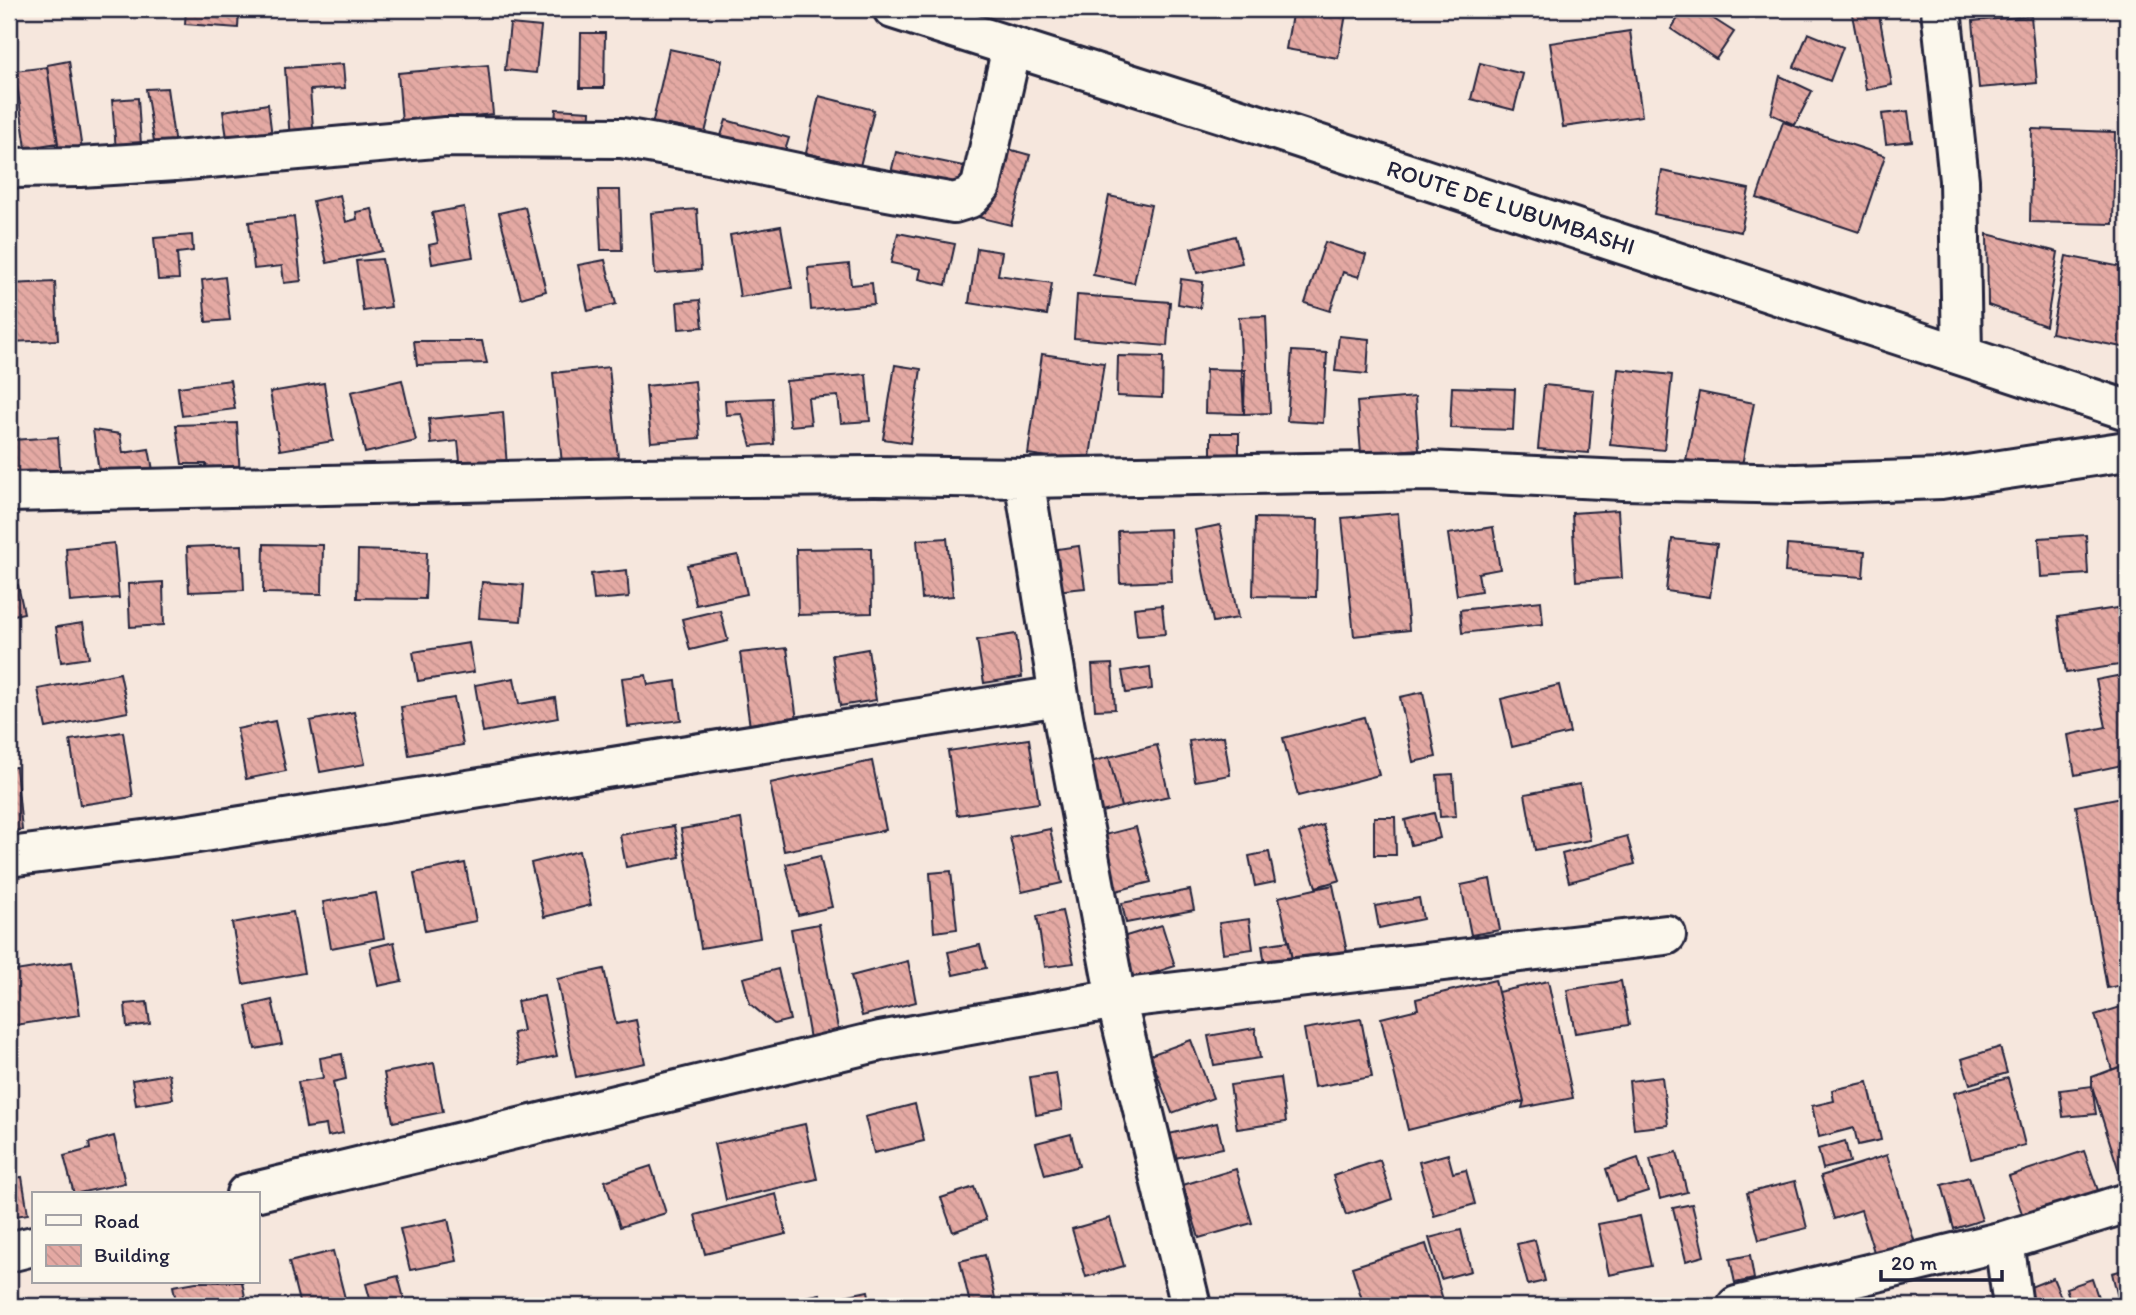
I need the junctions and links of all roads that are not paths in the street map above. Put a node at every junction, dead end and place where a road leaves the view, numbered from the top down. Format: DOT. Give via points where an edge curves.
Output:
graph roads {
  1 [pos="893,9"];
  2 [pos="1941,9"];
  3 [pos="1012,47"];
  4 [pos="9,168"];
  5 [pos="1962,355"];
  6 [pos="2127,410"];
  7 [pos="2127,451"];
  8 [pos="1024,478"];
  9 [pos="9,492"];
  10 [pos="1059,696"];
  11 [pos="9,857"];
  12 [pos="1666,935"];
  13 [pos="1116,999"];
  14 [pos="254,1192"];
  15 [pos="2127,1203"];
  16 [pos="2004,1241"];
  17 [pos="32,1246"];
  18 [pos="9,1252"];
  19 [pos="1191,1306"];
  20 [pos="1737,1306"];
  21 [pos="2012,1306"];
  1 -- 3 [label="main road, ROUTE DE LUBUMBASHI"];
  2 -- 5 [label="main road" via="1959,180"];
  3 -- 4 [label="main road" via="981,186 970,198 954,203 622,138 446,136 175,161"];
  3 -- 5 [label="main road, ROUTE DE LUBUMBASHI"];
  5 -- 6 [label="main road, ROUTE DE LUBUMBASHI"];
  7 -- 8 [label="main road" via="1941,479 1796,484 1428,471"];
  8 -- 9 [label="main road" via="622,478"];
  8 -- 10 [label="main road"];
  10 -- 11 [label="main road" via="191,835"];
  10 -- 13 [label="main road"];
  12 -- 13 [label="main road"];
  13 -- 14 [label="main road" via="880,1041"];
  13 -- 19 [label="main road"];
  15 -- 16 [label="main road"];
  16 -- 20 [label="main road"];
  16 -- 21 [label="main road"];
  17 -- 18 [label="main road"];
}
